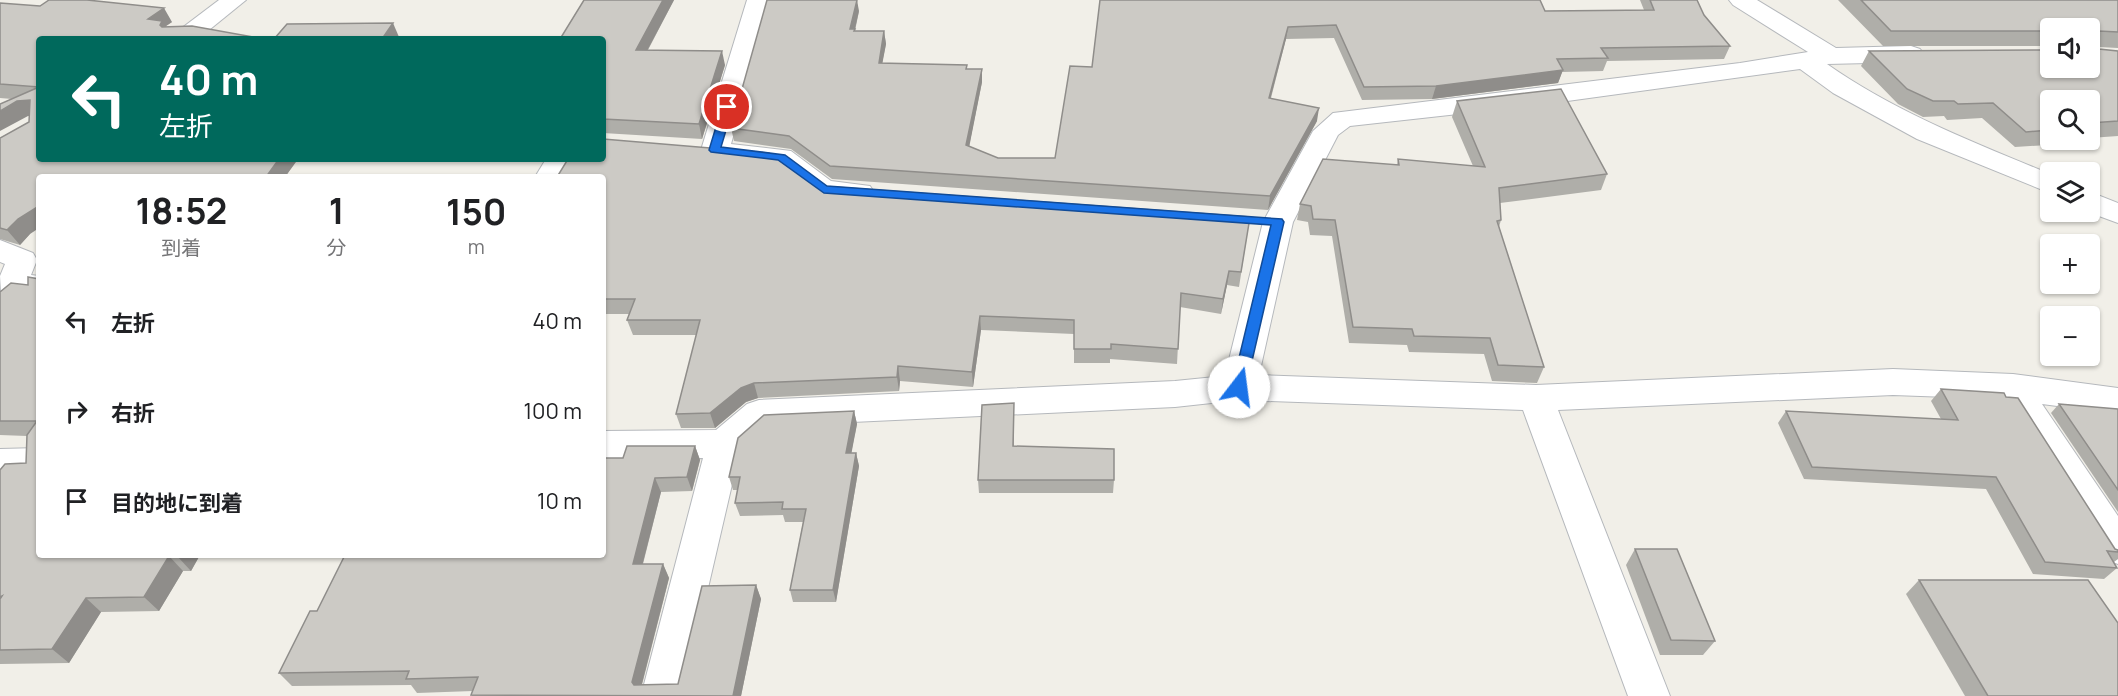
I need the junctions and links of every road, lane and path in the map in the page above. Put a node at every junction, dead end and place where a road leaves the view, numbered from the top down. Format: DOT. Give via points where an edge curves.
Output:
graph roads {
  1 [pos="234,0"];
  2 [pos="759,0"];
  3 [pos="1741,0"];
  4 [pos="187,36"];
  5 [pos="1940,54"];
  6 [pos="1831,56"];
  7 [pos="1804,60"];
  8 [pos="2040,180"];
  9 [pos="882,193"];
  10 [pos="2100,206"];
  11 [pos="2118,214"];
  12 [pos="0,250"];
  13 [pos="36,287"];
  14 [pos="1239,387"];
  15 [pos="2013,387"];
  16 [pos="1536,398"];
  17 [pos="2118,401"];
  18 [pos="724,444"];
  19 [pos="606,445"];
  20 [pos="2118,548"];
  21 [pos="662,696"];
  22 [pos="1649,696"];
  1 -- 4 [label="street"];
  2 -- 9 [label="street" via="704,149 781,157 824,189"];
  3 -- 6 [label="street"];
  5 -- 6 [label="street"];
  6 -- 7 [label="street"];
  7 -- 8 [label="street" via="1842,87 1927,133"];
  7 -- 14 [label="street" via="1531,98 1342,119 1327,131 1266,221"];
  10 -- 11 [label="street"];
  12 -- 13 [label="street" via="22,260 12,284"];
  14 -- 16 [label="street"];
  14 -- 18 [label="street" via="1175,394 759,413"];
  15 -- 16 [label="street" via="1893,381"];
  15 -- 17 [label="street"];
  15 -- 20 [label="street"];
  16 -- 22 [label="street"];
  18 -- 19 [label="street"];
  18 -- 21 [label="street"];
}
